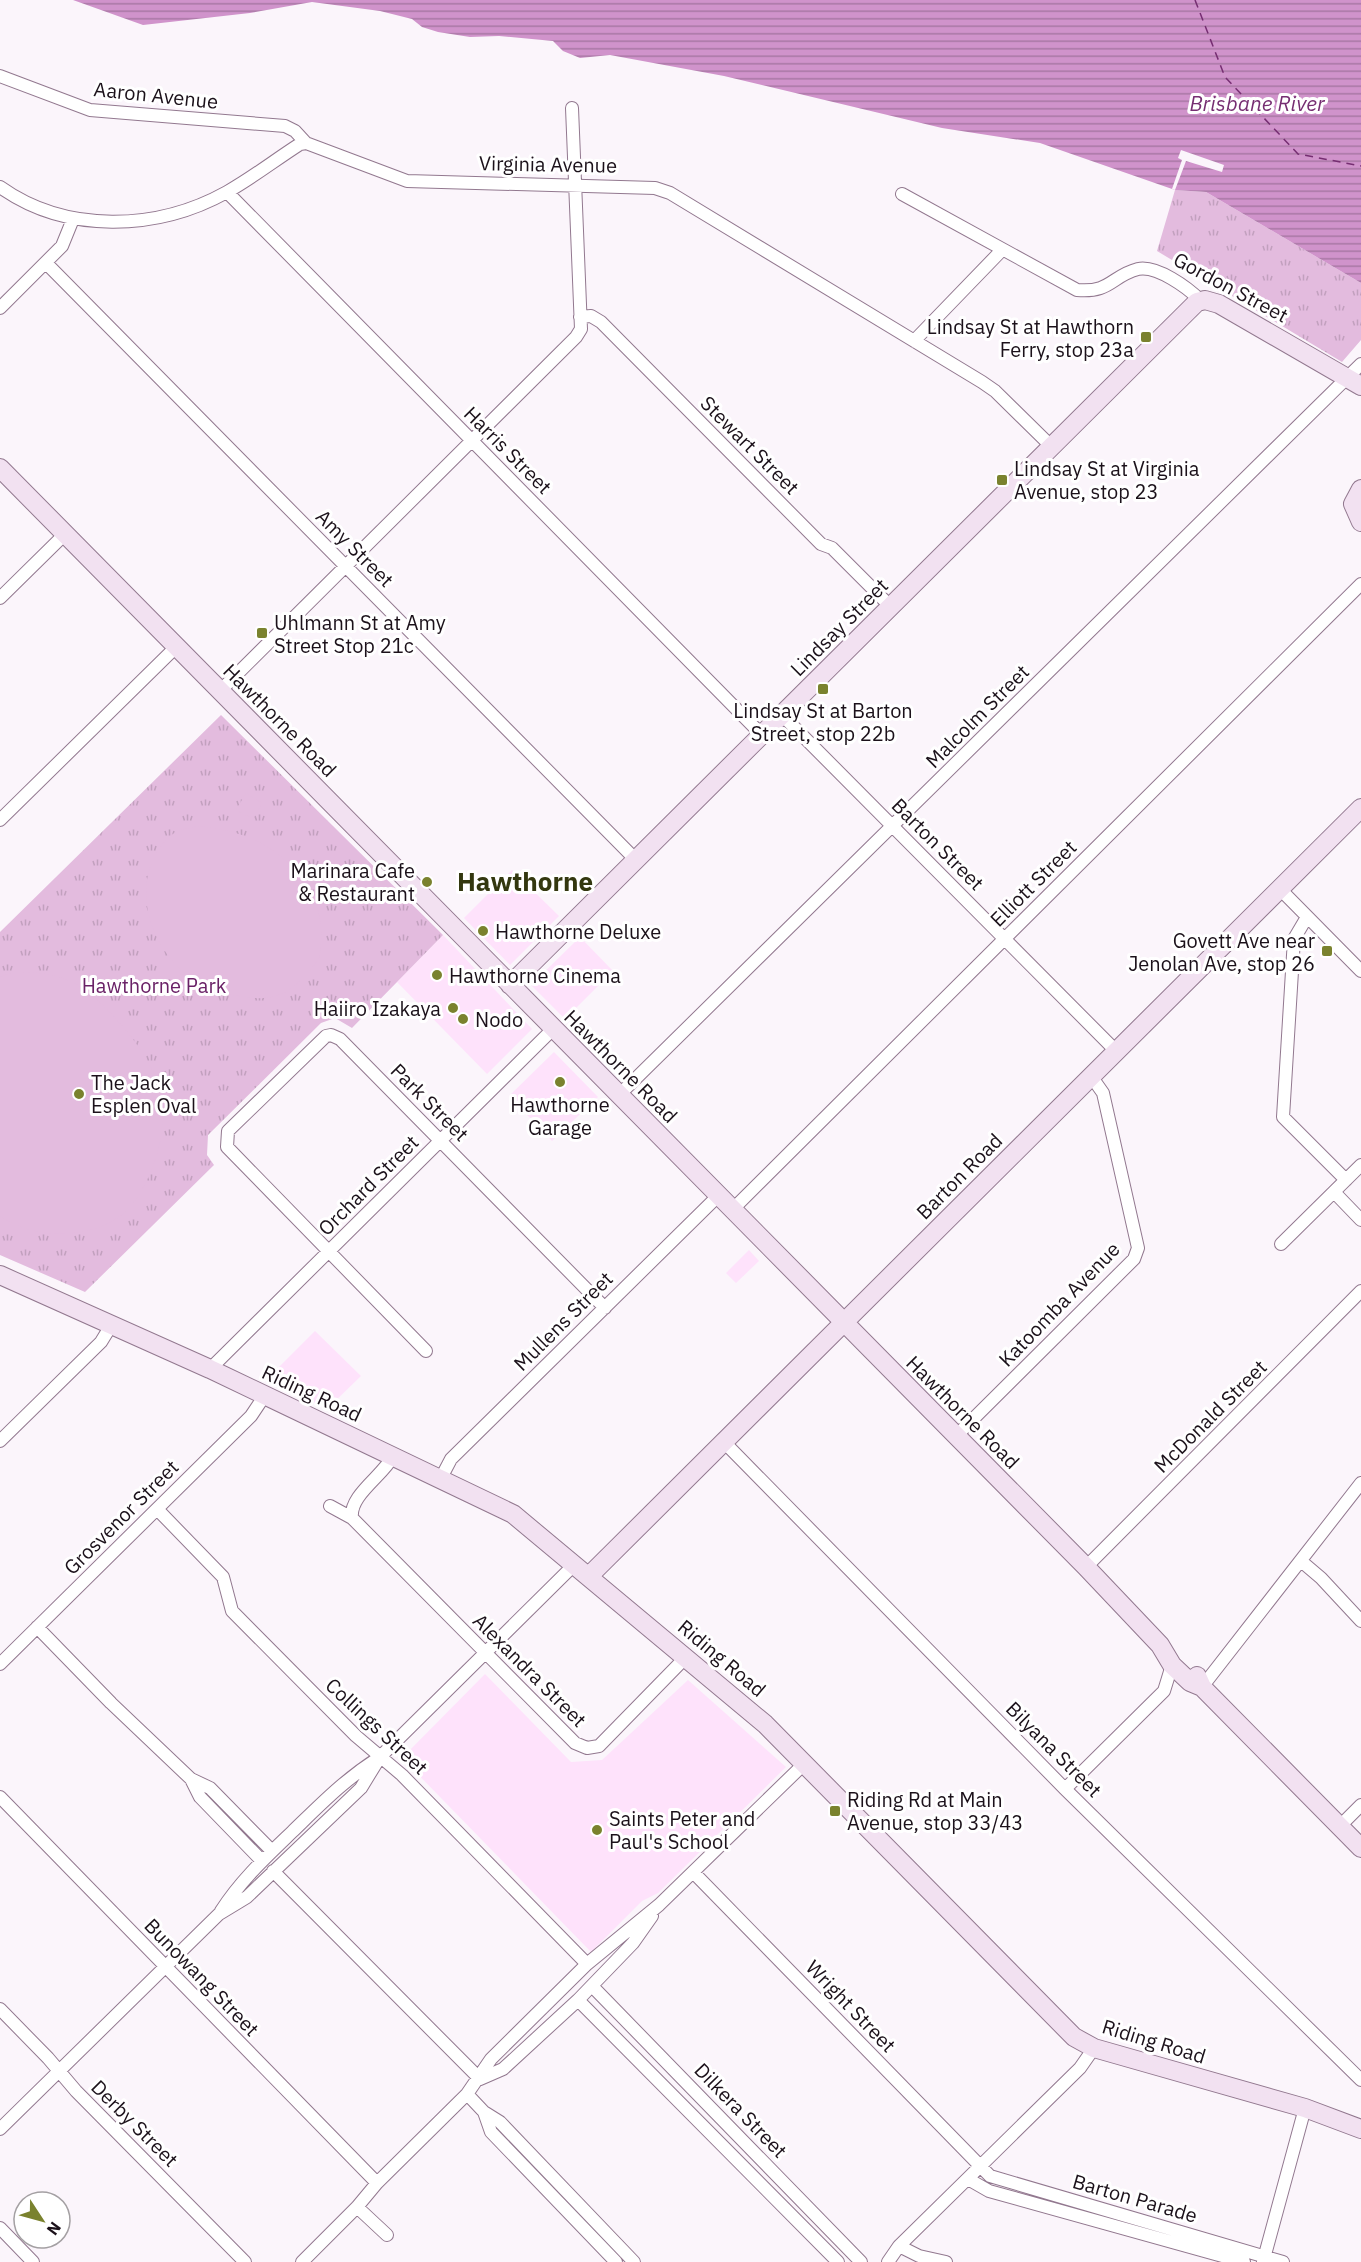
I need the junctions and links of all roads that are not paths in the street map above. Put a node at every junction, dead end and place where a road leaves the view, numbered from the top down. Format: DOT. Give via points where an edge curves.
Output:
graph roads {
  1 [pos="0,76"];
  2 [pos="572,108"];
  3 [pos="306,142"];
  4 [pos="576,184"];
  5 [pos="0,187"];
  6 [pos="227,192"];
  7 [pos="902,194"];
  8 [pos="74,219"];
  9 [pos="1001,251"];
  10 [pos="46,263"];
  11 [pos="1200,300"];
  12 [pos="0,308"];
  13 [pos="580,316"];
  14 [pos="914,341"];
  15 [pos="1361,364"];
  16 [pos="1354,381"];
  17 [pos="471,441"];
  18 [pos="1051,446"];
  19 [pos="0,468"];
  20 [pos="1361,489"];
  21 [pos="1361,522"];
  22 [pos="65,534"];
  23 [pos="345,566"];
  24 [pos="1361,584"];
  25 [pos="0,598"];
  26 [pos="891,607"];
  27 [pos="176,647"];
  28 [pos="220,691"];
  29 [pos="782,715"];
  30 [pos="762,735"];
  31 [pos="1361,808"];
  32 [pos="0,820"];
  33 [pos="893,827"];
  34 [pos="636,860"];
  35 [pos="1280,889"];
  36 [pos="1307,917"];
  37 [pos="1004,939"];
  38 [pos="1361,971"];
  39 [pos="510,985"];
  40 [pos="553,1029"];
  41 [pos="1116,1051"];
  42 [pos="1091,1076"];
  43 [pos="619,1095"];
  44 [pos="441,1140"];
  45 [pos="1361,1165"];
  46 [pos="1346,1180"];
  47 [pos="1334,1192"];
  48 [pos="718,1196"];
  49 [pos="732,1210"];
  50 [pos="1361,1220"];
  51 [pos="1281,1245"];
  52 [pos="328,1252"];
  53 [pos="0,1275"];
  54 [pos="1361,1291"];
  55 [pos="605,1308"];
  56 [pos="844,1323"];
  57 [pos="111,1324"];
  58 [pos="426,1351"];
  59 [pos="210,1369"];
  60 [pos="265,1395"];
  61 [pos="956,1436"];
  62 [pos="0,1441"];
  63 [pos="724,1442"];
  64 [pos="393,1456"];
  65 [pos="441,1478"];
  66 [pos="1361,1484"];
  67 [pos="330,1506"];
  68 [pos="157,1509"];
  69 [pos="352,1518"];
  70 [pos="1300,1561"];
  71 [pos="575,1564"];
  72 [pos="1086,1568"];
  73 [pos="589,1576"];
  74 [pos="1361,1621"];
  75 [pos="37,1627"];
  76 [pos="1160,1645"];
  77 [pos="485,1653"];
  78 [pos="686,1657"];
  79 [pos="0,1664"];
  80 [pos="1172,1665"];
  81 [pos="1202,1687"];
  82 [pos="380,1757"];
  83 [pos="804,1764"];
  84 [pos="191,1779"];
  85 [pos="1065,1789"];
  86 [pos="0,1797"];
  87 [pos="1361,1805"];
  88 [pos="1340,1826"];
  89 [pos="1361,1848"];
  90 [pos="272,1851"];
  91 [pos="262,1860"];
  92 [pos="273,1871"];
  93 [pos="694,1873"];
  94 [pos="659,1905"];
  95 [pos="219,1914"];
  96 [pos="587,1964"];
  97 [pos="165,1967"];
  98 [pos="592,1986"];
  99 [pos="578,2000"];
  100 [pos="0,2009"];
  101 [pos="1094,2048"];
  102 [pos="58,2072"];
  103 [pos="480,2079"];
  104 [pos="1361,2080"];
  105 [pos="467,2094"];
  106 [pos="1305,2108"];
  107 [pos="484,2112"];
  108 [pos="0,2129"];
  109 [pos="1361,2129"];
  110 [pos="980,2167"];
  111 [pos="968,2179"];
  112 [pos="377,2183"];
  113 [pos="357,2207"];
  114 [pos="0,2228"];
  115 [pos="387,2235"];
  116 [pos="899,2246"];
  117 [pos="1264,2259"];
  118 [pos="33,2262"];
  119 [pos="245,2262"];
  120 [pos="302,2262"];
  121 [pos="616,2262"];
  122 [pos="634,2262"];
  123 [pos="838,2262"];
  124 [pos="861,2262"];
  125 [pos="888,2262"];
  126 [pos="946,2262"];
  127 [pos="1244,2262"];
  128 [pos="1283,2262"];
  1 -- 3 [label="street, Aaron Avenue" via="90,110 285,126"];
  2 -- 4 [label="street"];
  3 -- 4 [label="street, Virginia Avenue" via="406,181"];
  3 -- 6 [label="street"];
  4 -- 13 [label="street"];
  4 -- 14 [label="street, Virginia Avenue" via="640,186 670,193"];
  5 -- 8 [label="street" via="47,212"];
  6 -- 8 [label="street" via="190,209 132,223"];
  6 -- 17 [label="street, Harris Street"];
  7 -- 9 [label="street"];
  8 -- 10 [label="street" via="62,246"];
  9 -- 11 [label="street, Gordon Street" via="1077,290 1102,290 1141,268 1187,287"];
  9 -- 14 [label="street"];
  10 -- 12 [label="street"];
  10 -- 23 [label="street, Amy Street"];
  11 -- 16 [label="street, Gordon Street" via="1219,304"];
  11 -- 18 [label="street, Lindsay Street"];
  13 -- 17 [label="street" via="581,329 576,338"];
  13 -- 26 [label="street, Stewart Street" via="591,316 601,322 821,544 832,549"];
  14 -- 18 [label="street, Virginia Avenue" via="995,391"];
  15 -- 16 [label="street, Malcolm Street"];
  16 -- 33 [label="street, Malcolm Street"];
  17 -- 23 [label="street"];
  17 -- 30 [label="street, Harris Street"];
  18 -- 26 [label="street, Lindsay Street"];
  19 -- 22 [label="street, Hawthorne Road"];
  20 -- 21 [label="street" via="1353,504"];
  22 -- 25 [label="street"];
  22 -- 27 [label="street, Hawthorne Road"];
  23 -- 28 [label="street"];
  23 -- 34 [label="street, Amy Street"];
  24 -- 37 [label="street, Elliott Street"];
  26 -- 29 [label="street, Lindsay Street"];
  27 -- 28 [label="street, Hawthorne Road"];
  27 -- 32 [label="street"];
  28 -- 39 [label="street, Hawthorne Road"];
  29 -- 30 [label="street, Lindsay Street"];
  29 -- 33 [label="street, Barton Street"];
  30 -- 34 [label="street, Lindsay Street"];
  31 -- 35 [label="street, Barton Road"];
  33 -- 37 [label="street, Barton Street"];
  33 -- 43 [label="street, Malcolm Street"];
  34 -- 39 [label="street, Lindsay Street"];
  35 -- 36 [label="street"];
  35 -- 41 [label="street, Barton Road"];
  36 -- 38 [label="street"];
  36 -- 46 [label="street" via="1293,939 1283,1117"];
  37 -- 41 [label="street, Barton Street"];
  37 -- 49 [label="street, Elliott Street"];
  39 -- 40 [label="street, Hawthorne Road"];
  40 -- 43 [label="street, Hawthorne Road"];
  40 -- 44 [label="street, Orchard Street"];
  41 -- 42 [label="street, Barton Road"];
  42 -- 56 [label="street, Barton Road"];
  42 -- 61 [label="street, Katoomba Avenue" via="1103,1093 1138,1248 1134,1259"];
  43 -- 48 [label="street, Hawthorne Road"];
  44 -- 52 [label="street, Orchard Street"];
  44 -- 52 [label="street, Park Street" via="340,1039 331,1035 228,1131 226,1141 231,1153"];
  44 -- 55 [label="street, Park Street"];
  45 -- 46 [label="street"];
  46 -- 47 [label="street"];
  47 -- 50 [label="street"];
  47 -- 51 [label="street"];
  48 -- 49 [label="street, Hawthorne Road"];
  48 -- 55 [label="street, Mullens Street"];
  49 -- 56 [label="street, Hawthorne Road"];
  52 -- 58 [label="street"];
  52 -- 59 [label="street, Orchard Street"];
  53 -- 57 [label="street, Riding Road"];
  54 -- 72 [label="street, McDonald Street"];
  55 -- 65 [label="street, Mullens Street" via="451,1459"];
  56 -- 61 [label="street, Hawthorne Road"];
  56 -- 63 [label="street, Barton Road"];
  57 -- 59 [label="street, Riding Road"];
  57 -- 62 [label="street" via="101,1342"];
  59 -- 60 [label="street, Riding Road"];
  60 -- 64 [label="street, Riding Road"];
  60 -- 68 [label="street, Grosvenor Street" via="251,1416"];
  61 -- 72 [label="street, Hawthorne Road"];
  63 -- 73 [label="street, Barton Road"];
  63 -- 85 [label="street, Bilyana Street"];
  64 -- 65 [label="street, Riding Road"];
  64 -- 69 [label="street" via="387,1469 355,1502"];
  65 -- 71 [label="street, Riding Road" via="513,1514"];
  66 -- 70 [label="street"];
  67 -- 69 [label="street, Alexandra Street"];
  68 -- 75 [label="street, Grosvenor Street"];
  68 -- 82 [label="street, Collings Street" via="223,1577 232,1611"];
  69 -- 77 [label="street, Alexandra Street"];
  70 -- 74 [label="street"];
  70 -- 81 [label="street"];
  71 -- 73 [label="street, Riding Road"];
  71 -- 77 [label="street"];
  72 -- 76 [label="street, Hawthorne Road"];
  73 -- 78 [label="street, Riding Road"];
  75 -- 79 [label="street, Grosvenor Street"];
  75 -- 84 [label="street"];
  76 -- 80 [label="street, Hawthorne Road"];
  76 -- 81 [label="street, Hawthorne Road" via="1172,1650 1198,1676"];
  77 -- 78 [label="street, Alexandra Street" via="574,1743 587,1748 599,1746"];
  77 -- 82 [label="street"];
  78 -- 83 [label="street, Riding Road" via="765,1724"];
  80 -- 81 [label="street, Hawthorne Road" via="1190,1682"];
  80 -- 85 [label="street" via="1166,1687"];
  81 -- 88 [label="street, Hawthorne Road"];
  82 -- 90 [label="street" via="349,1777"];
  82 -- 92 [label="street" via="361,1788"];
  82 -- 96 [label="street, Collings Street"];
  83 -- 93 [label="street"];
  83 -- 101 [label="street, Riding Road" via="1054,2020"];
  84 -- 90 [label="street" via="210,1788"];
  84 -- 91 [label="street" via="200,1797"];
  85 -- 104 [label="street, Bilyana Street"];
  86 -- 97 [label="street, Bunowang Street"];
  87 -- 88 [label="street"];
  88 -- 89 [label="street, Hawthorne Road"];
  90 -- 91 [label="street"];
  91 -- 95 [label="street" via="238,1884"];
  92 -- 95 [label="street" via="247,1897"];
  92 -- 103 [label="street"];
  93 -- 94 [label="street"];
  93 -- 110 [label="street, Wright Street"];
  94 -- 96 [label="street"];
  94 -- 98 [label="street" via="633,1943"];
  95 -- 97 [label="street"];
  96 -- 103 [label="street" via="491,2059"];
  97 -- 102 [label="street"];
  97 -- 112 [label="street, Bunowang Street"];
  98 -- 99 [label="street"];
  98 -- 124 [label="street, Dilkera Street"];
  99 -- 103 [label="street" via="503,2069"];
  99 -- 123 [label="street, Dilkera Street"];
  100 -- 102 [label="street, Derby Street"];
  101 -- 106 [label="street, Riding Road"];
  101 -- 110 [label="street" via="1080,2068"];
  102 -- 108 [label="street"];
  102 -- 119 [label="street, Derby Street"];
  103 -- 105 [label="street"];
  105 -- 107 [label="street"];
  105 -- 112 [label="street"];
  106 -- 109 [label="street, Riding Road"];
  106 -- 117 [label="street"];
  107 -- 121 [label="street" via="491,2132"];
  107 -- 122 [label="street" via="500,2122"];
  110 -- 111 [label="street"];
  110 -- 117 [label="street, Barton Parade" via="1004,2181"];
  111 -- 116 [label="street"];
  111 -- 127 [label="street, Barton Parade" via="989,2191"];
  112 -- 113 [label="street"];
  113 -- 115 [label="street"];
  113 -- 120 [label="street"];
  114 -- 118 [label="street"];
  116 -- 125 [label="street"];
  116 -- 126 [label="street" via="919,2256"];
  117 -- 128 [label="street, Barton Parade"];
}
